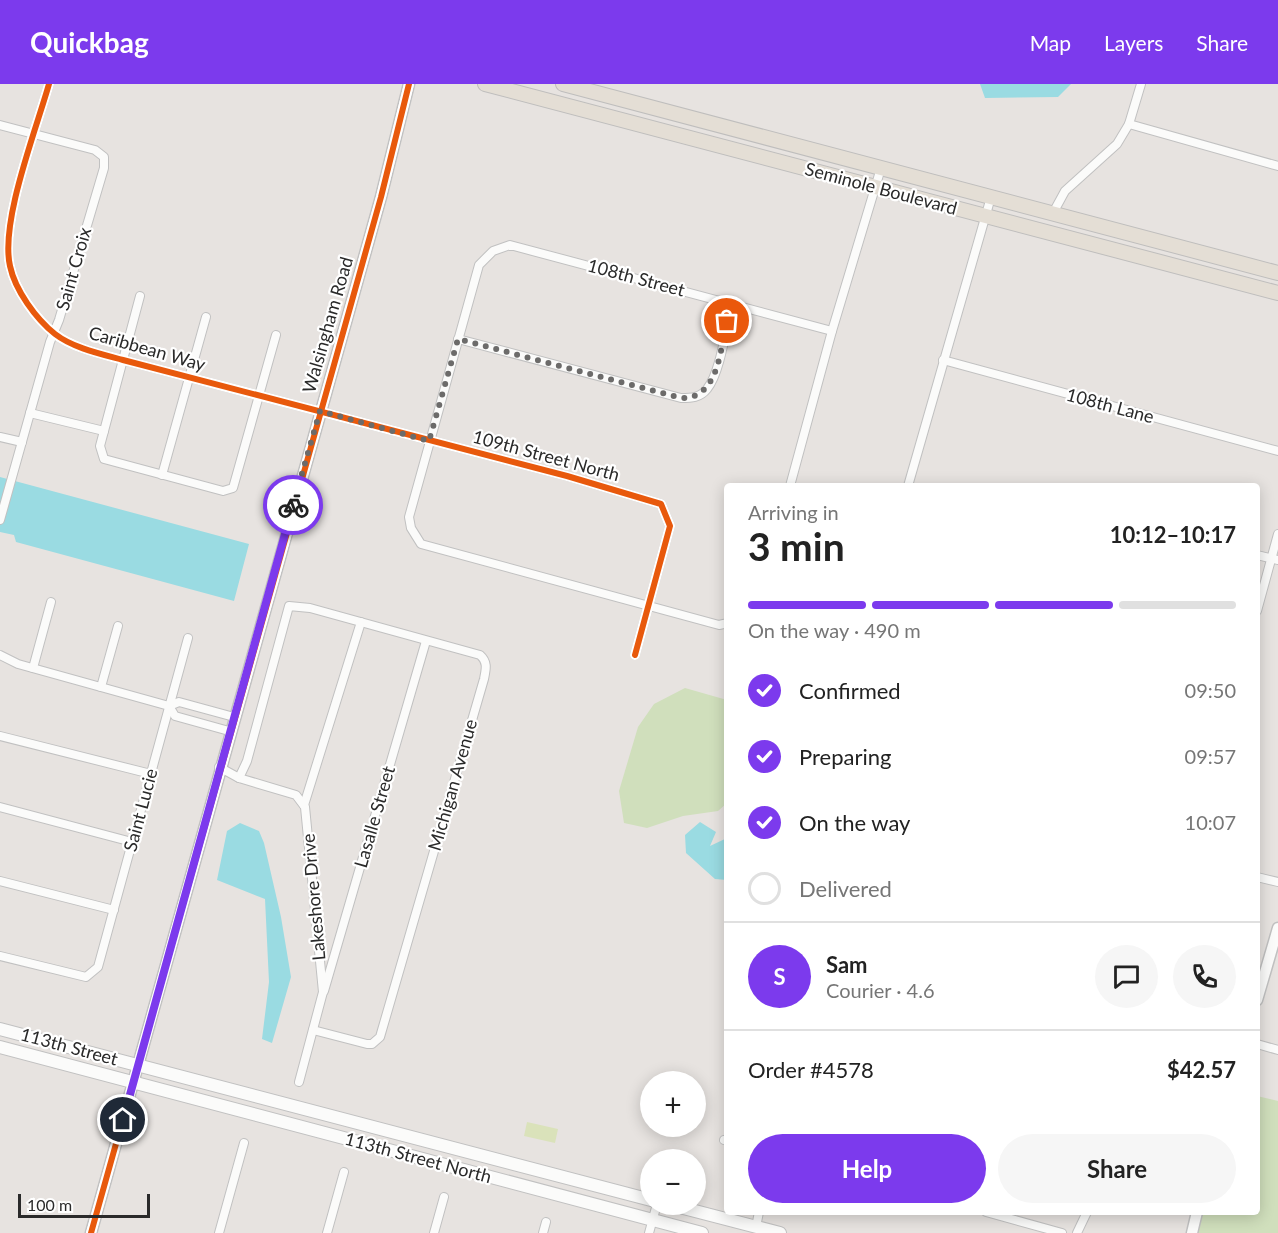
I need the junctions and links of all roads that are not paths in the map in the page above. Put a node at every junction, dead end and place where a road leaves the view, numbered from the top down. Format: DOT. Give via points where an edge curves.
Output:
graph roads {
  1 [pos="50,84"];
  2 [pos="409,84"];
  3 [pos="485,84"];
  4 [pos="563,84"];
  5 [pos="1141,84"];
  6 [pos="711,123"];
  7 [pos="1129,124"];
  8 [pos="0,125"];
  9 [pos="35,134"];
  10 [pos="706,143"];
  11 [pos="1278,166"];
  12 [pos="881,168"];
  13 [pos="875,187"];
  14 [pos="991,197"];
  15 [pos="1053,213"];
  16 [pos="985,216"];
  17 [pos="1278,273"];
  18 [pos="1278,293"];
  19 [pos="140,296"];
  20 [pos="732,303"];
  21 [pos="206,316"];
  22 [pos="832,331"];
  23 [pos="53,332"];
  24 [pos="276,335"];
  25 [pos="458,339"];
  26 [pos="123,360"];
  27 [pos="943,360"];
  28 [pos="190,376"];
  29 [pos="259,396"];
  30 [pos="320,411"];
  31 [pos="30,413"];
  32 [pos="104,431"];
  33 [pos="0,437"];
  34 [pos="429,441"];
  35 [pos="22,442"];
  36 [pos="1278,451"];
  37 [pos="162,475"];
  38 [pos="791,483"];
  39 [pos="909,483"];
  40 [pos="0,520"];
  41 [pos="1278,534"];
  42 [pos="1274,559"];
  43 [pos="51,602"];
  44 [pos="1260,602"];
  45 [pos="649,606"];
  46 [pos="361,622"];
  47 [pos="724,624"];
  48 [pos="118,626"];
  49 [pos="188,638"];
  50 [pos="426,641"];
  51 [pos="0,655"];
  52 [pos="635,655"];
  53 [pos="33,668"];
  54 [pos="100,687"];
  55 [pos="169,706"];
  56 [pos="234,717"];
  57 [pos="230,731"];
  58 [pos="0,736"];
  59 [pos="219,767"];
  60 [pos="151,774"];
  61 [pos="239,778"];
  62 [pos="304,805"];
  63 [pos="0,807"];
  64 [pos="132,842"];
  65 [pos="1260,878"];
  66 [pos="0,881"];
  67 [pos="1278,882"];
  68 [pos="114,910"];
  69 [pos="1278,928"];
  70 [pos="0,956"];
  71 [pos="1260,986"];
  72 [pos="323,992"];
  73 [pos="0,1029"];
  74 [pos="313,1030"];
  75 [pos="1260,1045"];
  76 [pos="0,1047"];
  77 [pos="1278,1050"];
  78 [pos="138,1065"];
  79 [pos="133,1082"];
  80 [pos="299,1082"];
  81 [pos="244,1143"];
  82 [pos="344,1172"];
  83 [pos="444,1197"];
  84 [pos="640,1197"];
  85 [pos="706,1214"];
  86 [pos="654,1215"];
  87 [pos="758,1215"];
  88 [pos="997,1215"];
  89 [pos="1086,1215"];
  90 [pos="1196,1215"];
  91 [pos="653,1220"];
  92 [pos="546,1222"];
  93 [pos="756,1227"];
  94 [pos="91,1233"];
  95 [pos="219,1233"];
  96 [pos="327,1233"];
  97 [pos="434,1233"];
  98 [pos="543,1233"];
  99 [pos="649,1233"];
  100 [pos="702,1233"];
  101 [pos="780,1233"];
  102 [pos="1062,1233"];
  103 [pos="1077,1233"];
  104 [pos="1192,1233"];
  1 -- 9 [label="street, Caribbean Way"];
  2 -- 30 [label="street, Walsingham Road"];
  3 -- 10 [label="main road, Seminole Boulevard"];
  4 -- 6 [label="main road, Seminole Boulevard"];
  5 -- 7 [label="street"];
  6 -- 10 [label="main road"];
  6 -- 12 [label="main road, Seminole Boulevard"];
  7 -- 11 [label="street"];
  7 -- 15 [label="street" via="1105,156 1065,191"];
  8 -- 9 [label="street"];
  9 -- 23 [label="street, Caribbean Way" via="12,216 10,266 30,308"];
  9 -- 23 [label="street, Saint Croix" via="95,150 104,158 63,309"];
  10 -- 13 [label="main road, Seminole Boulevard"];
  12 -- 13 [label="street"];
  12 -- 14 [label="main road, Seminole Boulevard"];
  13 -- 16 [label="main road, Seminole Boulevard"];
  13 -- 22 [label="street"];
  14 -- 15 [label="main road, Seminole Boulevard"];
  14 -- 16 [label="street"];
  15 -- 17 [label="main road, Seminole Boulevard"];
  16 -- 18 [label="main road, Seminole Boulevard"];
  16 -- 27 [label="street"];
  19 -- 26 [label="street"];
  20 -- 22 [label="street, 108th Street"];
  20 -- 25 [label="street, 108th Street" via="510,245 493,251 479,265"];
  20 -- 25 [label="street" via="714,374 708,388 692,399"];
  21 -- 28 [label="street"];
  22 -- 38 [label="street"];
  23 -- 26 [label="street, Caribbean Way"];
  23 -- 31 [label="street, Saint Croix"];
  24 -- 29 [label="street"];
  25 -- 34 [label="street"];
  26 -- 28 [label="street, Caribbean Way"];
  26 -- 32 [label="street"];
  27 -- 36 [label="street, 108th Lane"];
  27 -- 39 [label="street"];
  28 -- 29 [label="street, Caribbean Way"];
  28 -- 37 [label="street"];
  29 -- 30 [label="street, Caribbean Way"];
  29 -- 37 [label="street" via="233,488 223,491"];
  30 -- 34 [label="street, 109th Street North"];
  30 -- 56 [label="street, Walsingham Road"];
  31 -- 32 [label="street"];
  31 -- 35 [label="street, Saint Croix"];
  32 -- 37 [label="street" via="101,457"];
  33 -- 35 [label="street"];
  34 -- 45 [label="street" via="409,517 420,544"];
  34 -- 45 [label="street, 109th Street North" via="661,504 670,526"];
  35 -- 40 [label="street, Saint Croix"];
  41 -- 42 [label="street"];
  42 -- 44 [label="street"];
  43 -- 53 [label="street"];
  45 -- 47 [label="street"];
  45 -- 52 [label="street"];
  46 -- 50 [label="street, Michigan Avenue"];
  46 -- 61 [label="street, Michigan Avenue" via="289,606 247,762"];
  46 -- 62 [label="street"];
  48 -- 54 [label="street"];
  49 -- 55 [label="street, Saint Lucie"];
  50 -- 72 [label="street, Lasalle Street"];
  50 -- 74 [label="street, Michigan Avenue" via="480,655 486,669 383,1029 372,1044"];
  51 -- 53 [label="street"];
  53 -- 54 [label="street"];
  54 -- 55 [label="street"];
  55 -- 56 [label="street" via="179,702"];
  55 -- 57 [label="street" via="174,716"];
  55 -- 60 [label="street, Saint Lucie"];
  56 -- 57 [label="street, Walsingham Road"];
  57 -- 59 [label="street, Walsingham Road"];
  58 -- 60 [label="street"];
  59 -- 61 [label="street"];
  59 -- 78 [label="street, Walsingham Road"];
  60 -- 64 [label="street, Saint Lucie"];
  61 -- 62 [label="street" via="296,795"];
  62 -- 72 [label="street, Lakeshore Drive"];
  63 -- 64 [label="street"];
  64 -- 68 [label="street, Saint Lucie"];
  65 -- 67 [label="street"];
  66 -- 68 [label="street"];
  68 -- 70 [label="street, Saint Lucie" via="98,968 86,977"];
  69 -- 71 [label="street"];
  72 -- 74 [label="street, Lakeshore Drive"];
  73 -- 78 [label="main road, 113th Street"];
  74 -- 80 [label="street, Lakeshore Drive"];
  75 -- 77 [label="street"];
  76 -- 79 [label="main road, 113th Street"];
  78 -- 79 [label="street, Walsingham Road"];
  78 -- 84 [label="main road, 113th Street North"];
  79 -- 91 [label="main road, 113th Street North"];
  79 -- 94 [label="street, Walsingham Road"];
  81 -- 95 [label="street"];
  82 -- 96 [label="street"];
  83 -- 97 [label="street"];
  85 -- 93 [label="main road"];
  86 -- 91 [label="street"];
  87 -- 93 [label="street"];
  88 -- 102 [label="street"];
  89 -- 103 [label="street"];
  90 -- 104 [label="street"];
  91 -- 99 [label="street"];
  91 -- 100 [label="main road, 113th Street North"];
  92 -- 98 [label="street"];
  93 -- 101 [label="main road"];
}
